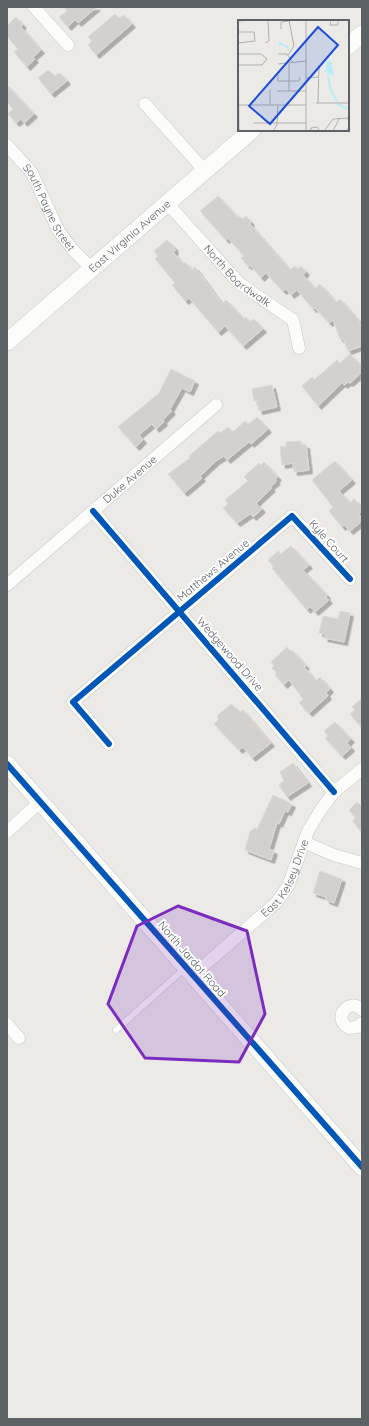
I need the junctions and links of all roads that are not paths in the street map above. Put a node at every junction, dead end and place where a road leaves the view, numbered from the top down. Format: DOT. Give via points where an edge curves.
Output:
graph roads {
  1 [pos="34,7"];
  2 [pos="362,34"];
  3 [pos="68,45"];
  4 [pos="349,45"];
  5 [pos="145,104"];
  6 [pos="251,131"];
  7 [pos="7,145"];
  8 [pos="205,171"];
  9 [pos="168,204"];
  10 [pos="92,268"];
  11 [pos="7,342"];
  12 [pos="299,348"];
  13 [pos="216,405"];
  14 [pos="93,511"];
  15 [pos="292,516"];
  16 [pos="350,579"];
  17 [pos="7,584"];
  18 [pos="180,612"];
  19 [pos="109,744"];
  20 [pos="7,764"];
  21 [pos="362,769"];
  22 [pos="334,792"];
  23 [pos="41,801"];
  24 [pos="7,832"];
  25 [pos="304,842"];
  26 [pos="362,863"];
  27 [pos="189,971"];
  28 [pos="362,1010"];
  29 [pos="362,1023"];
  30 [pos="7,1024"];
  31 [pos="116,1030"];
  32 [pos="19,1038"];
  33 [pos="362,1167"];
  1 -- 3 [label="street"];
  2 -- 4 [label="main road"];
  5 -- 8 [label="street"];
  6 -- 8 [label="main road, East Virginia Avenue"];
  7 -- 10 [label="street, South Payne Street" via="32,173 58,230 73,250"];
  8 -- 9 [label="main road, East Virginia Avenue"];
  9 -- 10 [label="main road, East Virginia Avenue"];
  9 -- 12 [label="street, North Boardwalk" via="239,282 294,320"];
  10 -- 11 [label="main road, East Virginia Avenue"];
  13 -- 14 [label="street, Duke Avenue"];
  14 -- 17 [label="street, Duke Avenue"];
  14 -- 18 [label="street, Wedgewood Drive"];
  15 -- 16 [label="street, Kyle Court"];
  15 -- 18 [label="street, Matthews Avenue"];
  18 -- 19 [label="street, Matthews Avenue" via="73,702"];
  18 -- 22 [label="street, Wedgewood Drive"];
  20 -- 23 [label="main road, North Jardot Road"];
  21 -- 22 [label="street, East Kelsey Drive"];
  22 -- 25 [label="street, East Kelsey Drive" via="314,820"];
  23 -- 24 [label="street"];
  23 -- 27 [label="main road, North Jardot Road"];
  25 -- 26 [label="street" via="334,855"];
  25 -- 27 [label="street, East Kelsey Drive" via="288,886 277,902"];
  27 -- 31 [label="lane"];
  27 -- 33 [label="main road, North Jardot Road"];
  28 -- 29 [label="street" via="356,1005 348,1006 341,1015 343,1023 349,1028"];
  30 -- 32 [label="street"];
}
